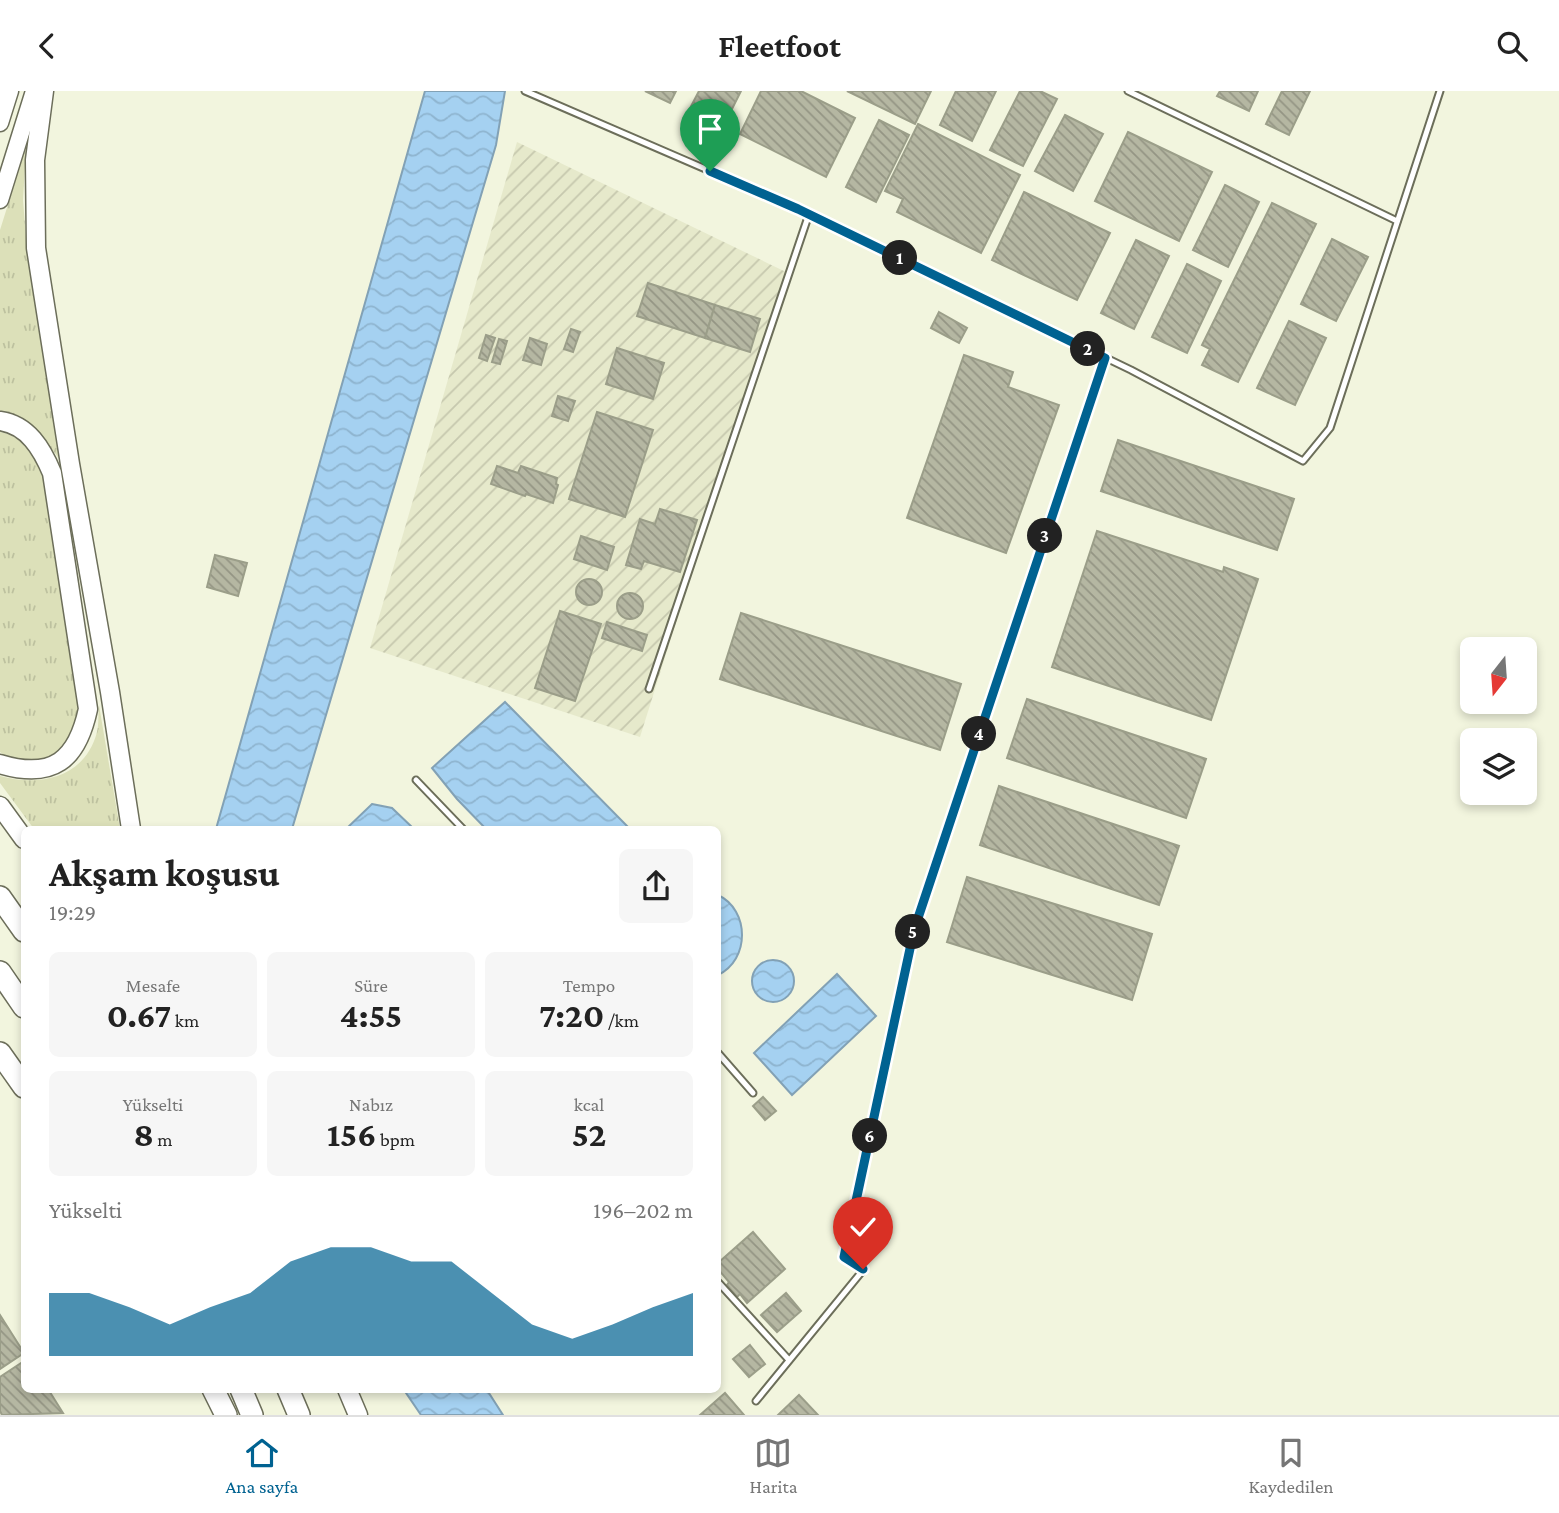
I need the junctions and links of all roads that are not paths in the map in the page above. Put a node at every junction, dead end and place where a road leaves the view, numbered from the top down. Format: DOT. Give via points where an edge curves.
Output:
graph roads {
  1 [pos="7,91"];
  2 [pos="34,91"];
  3 [pos="44,91"];
  4 [pos="526,91"];
  5 [pos="1128,91"];
  6 [pos="1440,91"];
  7 [pos="535,93"];
  8 [pos="0,102"];
  9 [pos="0,123"];
  10 [pos="0,200"];
  11 [pos="809,214"];
  12 [pos="1397,221"];
  13 [pos="1105,358"];
  14 [pos="0,421"];
  15 [pos="649,689"];
  16 [pos="0,764"];
  17 [pos="415,781"];
  18 [pos="0,806"];
  19 [pos="131,826"];
  20 [pos="460,826"];
  21 [pos="21,835"];
  22 [pos="0,897"];
  23 [pos="21,927"];
  24 [pos="0,972"];
  25 [pos="21,1003"];
  26 [pos="0,1053"];
  27 [pos="721,1057"];
  28 [pos="21,1083"];
  29 [pos="752,1093"];
  30 [pos="721,1285"];
  31 [pos="789,1360"];
  32 [pos="215,1393"];
  33 [pos="243,1393"];
  34 [pos="290,1393"];
  35 [pos="349,1393"];
  36 [pos="756,1401"];
  37 [pos="226,1415"];
  38 [pos="253,1415"];
  39 [pos="299,1415"];
  40 [pos="358,1415"];
  1 -- 8 [label="main road"];
  1 -- 9 [label="street"];
  2 -- 10 [label="street"];
  3 -- 19 [label="main road" via="36,160 36,247"];
  4 -- 7 [label="lane"];
  5 -- 12 [label="lane"];
  6 -- 12 [label="lane"];
  7 -- 11 [label="lane"];
  11 -- 13 [label="lane"];
  11 -- 15 [label="lane"];
  12 -- 13 [label="lane" via="1330,428 1303,461"];
  13 -- 31 [label="lane" via="914,930 844,1257 863,1269"];
  14 -- 16 [label="main road" via="28,434 42,449 52,473 88,709 83,734 73,751 55,764 20,770"];
  17 -- 20 [label="lane"];
  18 -- 21 [label="main road"];
  22 -- 23 [label="highway"];
  24 -- 25 [label="highway"];
  26 -- 28 [label="highway"];
  27 -- 29 [label="lane"];
  30 -- 31 [label="lane"];
  31 -- 36 [label="lane"];
  32 -- 37 [label="highway"];
  33 -- 38 [label="highway"];
  34 -- 39 [label="highway"];
  35 -- 40 [label="main road"];
}
